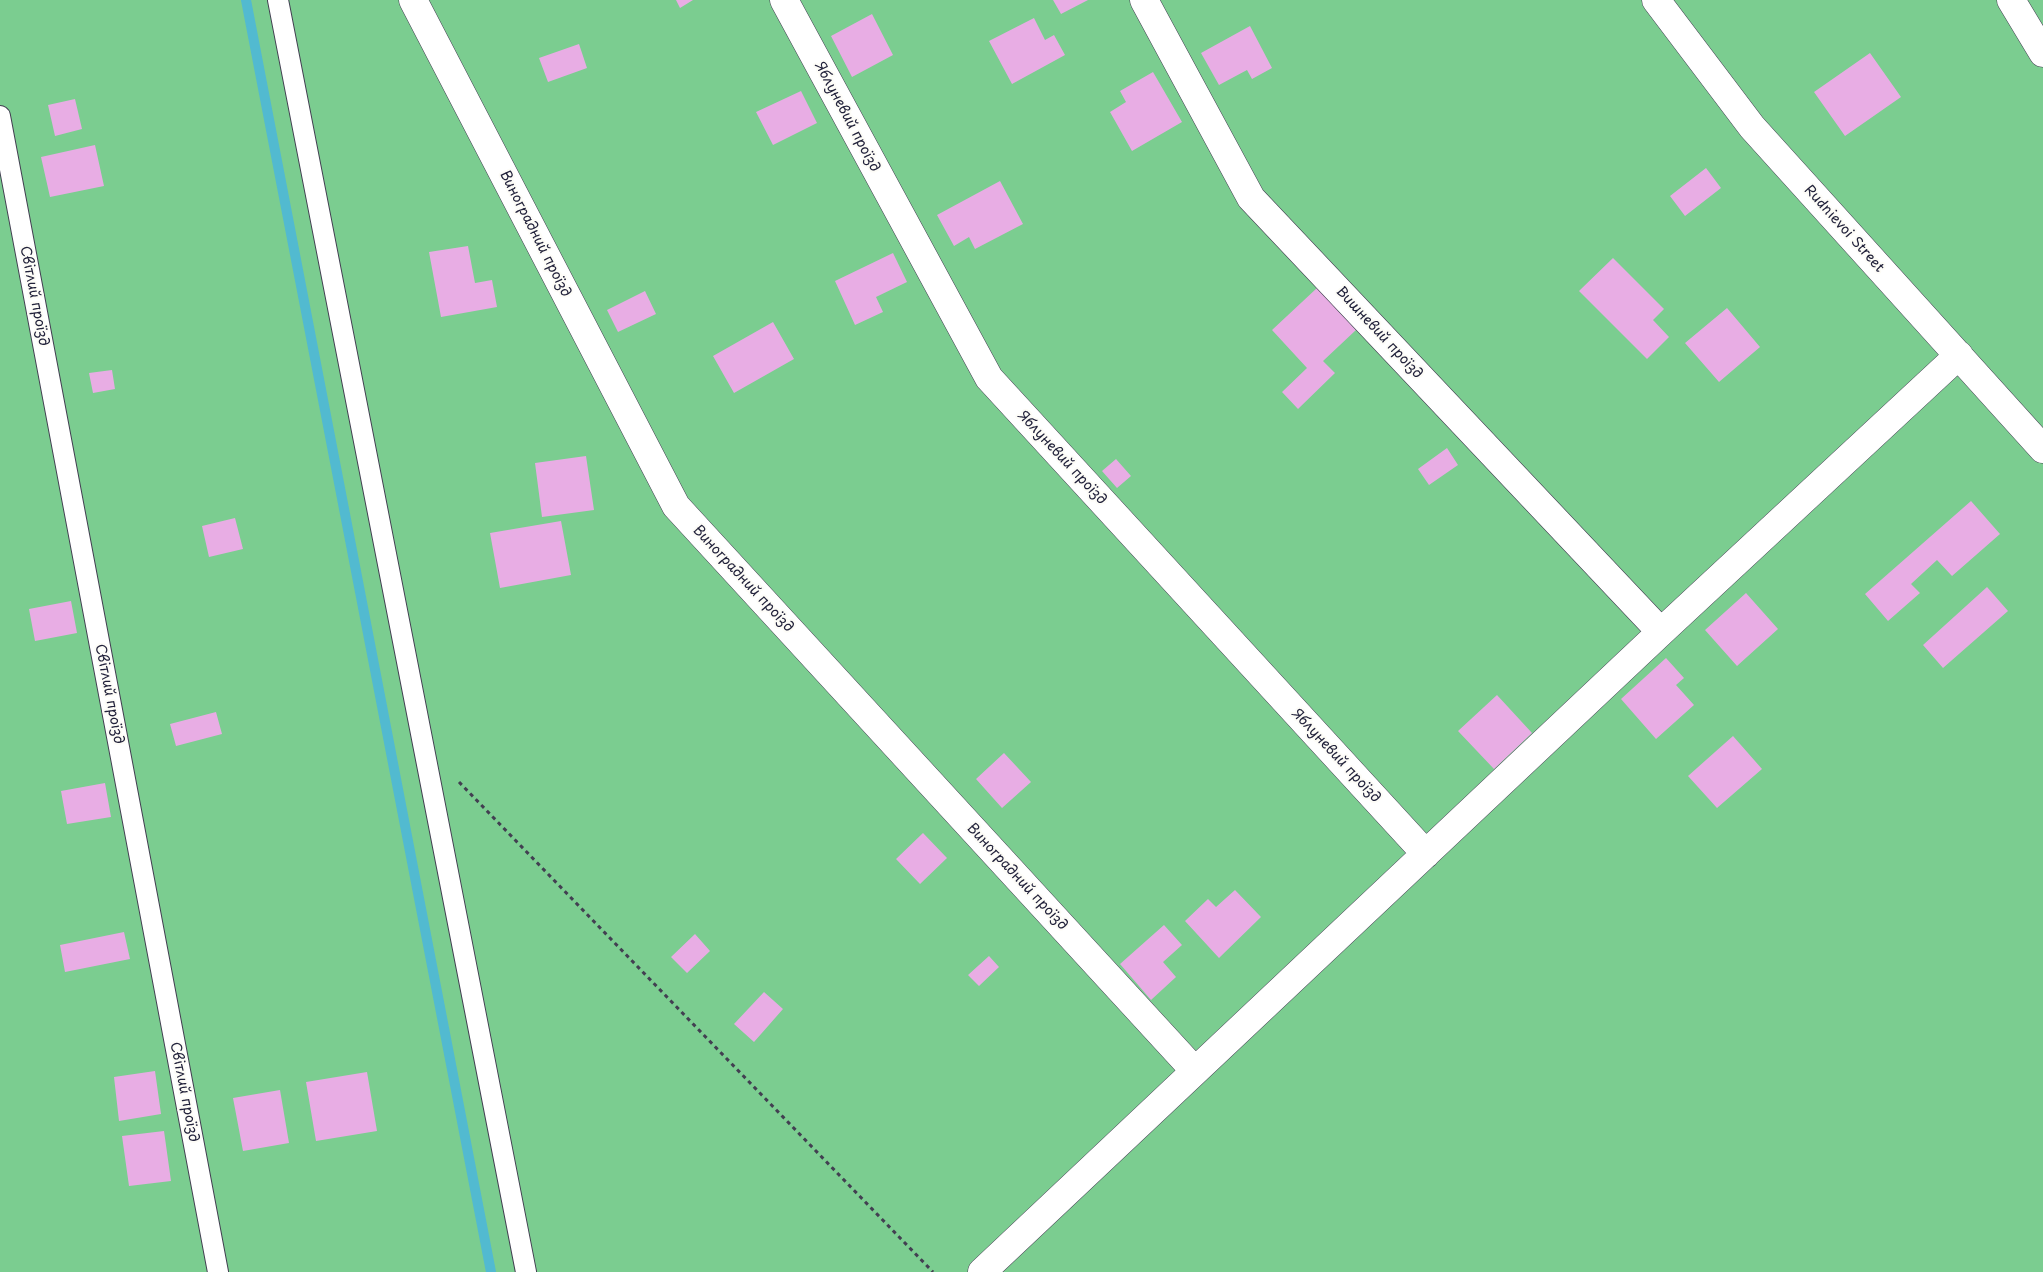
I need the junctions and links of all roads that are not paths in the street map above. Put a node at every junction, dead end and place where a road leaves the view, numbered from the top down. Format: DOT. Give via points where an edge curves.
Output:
graph roads {
  1 [pos="278,0"];
  2 [pos="413,0"];
  3 [pos="784,0"];
  4 [pos="1144,0"];
  5 [pos="1656,0"];
  6 [pos="2011,0"];
  7 [pos="2043,53"];
  8 [pos="0,116"];
  9 [pos="1958,356"];
  10 [pos="2038,435"];
  11 [pos="1661,632"];
  12 [pos="1426,854"];
  13 [pos="1195,1071"];
  14 [pos="218,1272"];
  15 [pos="526,1272"];
  16 [pos="982,1272"];
  1 -- 15 [label="lane"];
  2 -- 13 [label="street, Виноградний проїзд" via="676,506"];
  3 -- 12 [label="street, Яблуневий проїзд" via="989,378"];
  4 -- 11 [label="street, Вишневий проїзд" via="1251,198"];
  5 -- 9 [label="street, Rudnievoi Street" via="1752,127"];
  6 -- 7 [label="street"];
  8 -- 14 [label="lane, Світлий проїзд"];
  9 -- 10 [label="street, Rudnievoi Street"];
  9 -- 11 [label="street"];
  11 -- 12 [label="street"];
  12 -- 13 [label="street"];
  13 -- 16 [label="street"];
}
